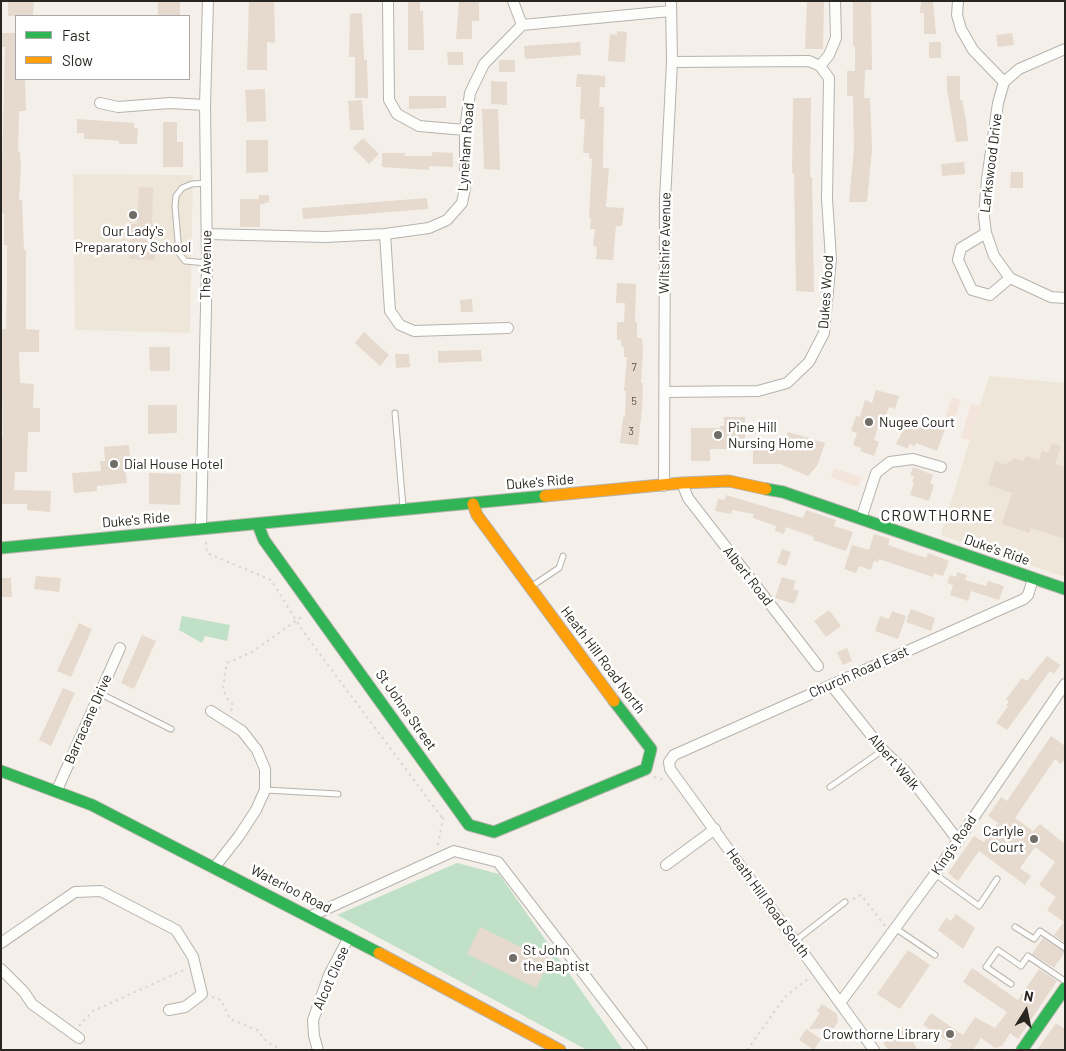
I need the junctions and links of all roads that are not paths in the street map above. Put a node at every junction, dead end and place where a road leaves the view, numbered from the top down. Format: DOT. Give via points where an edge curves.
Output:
graph roads {
  1 [pos="208,1"];
  2 [pos="388,1"];
  3 [pos="513,1"];
  4 [pos="835,1"];
  5 [pos="958,1"];
  6 [pos="671,6"];
  7 [pos="522,25"];
  8 [pos="1065,49"];
  9 [pos="672,62"];
  10 [pos="820,66"];
  11 [pos="1004,82"];
  12 [pos="100,103"];
  13 [pos="205,105"];
  14 [pos="465,130"];
  15 [pos="206,183"];
  16 [pos="986,233"];
  17 [pos="207,234"];
  18 [pos="385,234"];
  19 [pos="207,263"];
  20 [pos="1010,278"];
  21 [pos="1065,298"];
  22 [pos="508,328"];
  23 [pos="664,392"];
  24 [pos="395,413"];
  25 [pos="941,467"];
  26 [pos="682,483"];
  27 [pos="664,486"];
  28 [pos="473,504"];
  29 [pos="404,510"];
  30 [pos="861,519"];
  31 [pos="258,524"];
  32 [pos="203,529"];
  33 [pos="1,548"];
  34 [pos="563,556"];
  35 [pos="1033,579"];
  36 [pos="531,586"];
  37 [pos="1065,589"];
  38 [pos="120,648"];
  39 [pos="818,666"];
  40 [pos="1065,684"];
  41 [pos="830,685"];
  42 [pos="99,692"];
  43 [pos="211,711"];
  44 [pos="171,729"];
  45 [pos="883,750"];
  46 [pos="674,755"];
  47 [pos="1,771"];
  48 [pos="830,787"];
  49 [pos="57,790"];
  50 [pos="265,790"];
  51 [pos="338,794"];
  52 [pos="569,800"];
  53 [pos="715,830"];
  54 [pos="957,839"];
  55 [pos="666,865"];
  56 [pos="214,868"];
  57 [pos="934,874"];
  58 [pos="997,880"];
  59 [pos="845,902"];
  60 [pos="311,916"];
  61 [pos="1015,927"];
  62 [pos="893,931"];
  63 [pos="349,937"];
  64 [pos="795,941"];
  65 [pos="1,943"];
  66 [pos="1065,948"];
  67 [pos="935,955"];
  68 [pos="1,969"];
  69 [pos="1065,981"];
  70 [pos="1011,984"];
  71 [pos="1065,988"];
  72 [pos="840,1003"];
  73 [pos="169,1010"];
  74 [pos="75,1036"];
  75 [pos="869,1048"];
  76 [pos="318,1050"];
  77 [pos="560,1050"];
  78 [pos="642,1050"];
  79 [pos="1022,1050"];
  1 -- 13 [label="street, The Avenue"];
  2 -- 14 [label="street" via="389,100 397,114 419,126"];
  3 -- 7 [label="street"];
  4 -- 10 [label="street" via="836,38"];
  5 -- 11 [label="street" via="961,29 973,50"];
  6 -- 7 [label="street"];
  6 -- 9 [label="street, Wiltshire Avenue"];
  7 -- 14 [label="street, Lyneham Road" via="484,64 470,93"];
  8 -- 11 [label="street" via="1019,69"];
  9 -- 10 [label="street" via="809,61"];
  9 -- 23 [label="street, Wiltshire Avenue" via="665,200"];
  10 -- 23 [label="street, Dukes Wood" via="829,78 827,199 830,259 824,333 809,362 787,383 758,392"];
  11 -- 16 [label="street, Larkswood Drive" via="987,179"];
  12 -- 13 [label="street" via="118,107 170,103"];
  13 -- 15 [label="street, The Avenue"];
  14 -- 18 [label="street, Lyneham Road" via="462,203 447,220 429,228"];
  15 -- 17 [label="street, The Avenue"];
  15 -- 19 [label="lane" via="182,188 176,196 175,206 179,252 184,261"];
  16 -- 20 [label="street, Larkswood Drive" via="994,256"];
  16 -- 20 [label="street" via="961,248 958,260 972,290 990,295"];
  17 -- 18 [label="street, Lyneham Road" via="325,237"];
  17 -- 19 [label="street, The Avenue"];
  18 -- 22 [label="street" via="390,311 400,325 414,331"];
  19 -- 32 [label="street, The Avenue"];
  20 -- 21 [label="street, Larkswood Drive" via="1051,297"];
  23 -- 27 [label="street, Wiltshire Avenue"];
  24 -- 29 [label="lane"];
  25 -- 30 [label="street" via="913,459 890,462 876,473"];
  26 -- 27 [label="street, Duke's Ride"];
  26 -- 30 [label="street, Duke's Ride" via="729,481 759,486"];
  26 -- 39 [label="street, Albert Road" via="688,498"];
  27 -- 28 [label="street, Duke's Ride"];
  28 -- 29 [label="street, Duke's Ride"];
  28 -- 36 [label="street, Heath Hill Road North" via="477,515"];
  29 -- 31 [label="street, Duke's Ride"];
  30 -- 35 [label="street, Duke's Ride"];
  31 -- 32 [label="street, Duke's Ride"];
  31 -- 52 [label="street, St Johns Street" via="264,540 469,825 494,832"];
  32 -- 33 [label="street, Duke's Ride"];
  34 -- 36 [label="lane" via="559,568"];
  35 -- 37 [label="street, Duke's Ride"];
  35 -- 41 [label="street, Church Road East" via="1024,600"];
  36 -- 52 [label="street, Heath Hill Road North" via="559,629 651,749 646,769 638,774"];
  38 -- 42 [label="street, Barracane Drive"];
  40 -- 54 [label="street, King's Road"];
  41 -- 45 [label="street, Albert Walk"];
  41 -- 46 [label="street, Church Road East"];
  42 -- 44 [label="lane"];
  42 -- 49 [label="street, Barracane Drive"];
  43 -- 50 [label="street" via="242,731 257,750 265,769"];
  45 -- 48 [label="lane"];
  45 -- 54 [label="street, Albert Walk" via="905,771"];
  46 -- 53 [label="street, Heath Hill Road South" via="669,762 670,769"];
  47 -- 49 [label="street, Waterloo Road"];
  49 -- 56 [label="street, Waterloo Road"];
  50 -- 51 [label="lane"];
  50 -- 56 [label="street" via="239,836"];
  53 -- 55 [label="street"];
  53 -- 64 [label="street, Heath Hill Road South"];
  54 -- 57 [label="street, King's Road"];
  56 -- 60 [label="street, Waterloo Road"];
  57 -- 58 [label="lane" via="980,906"];
  57 -- 62 [label="street, King's Road"];
  59 -- 64 [label="lane"];
  60 -- 63 [label="street, Waterloo Road"];
  60 -- 78 [label="street" via="454,851 498,862"];
  61 -- 66 [label="lane" via="1034,939 1040,932"];
  62 -- 67 [label="lane"];
  62 -- 72 [label="street, King's Road"];
  63 -- 76 [label="street, Alcot Close" via="329,975 313,1020"];
  63 -- 77 [label="street, Waterloo Road"];
  64 -- 72 [label="street, Heath Hill Road South"];
  65 -- 73 [label="street" via="76,892 101,891 176,930 193,957 202,994 185,1007"];
  68 -- 74 [label="street" via="32,1004"];
  69 -- 70 [label="lane" via="1028,956 1022,966 998,950 986,967"];
  71 -- 79 [label="street"];
  72 -- 75 [label="street, Heath Hill Road South"];
}
